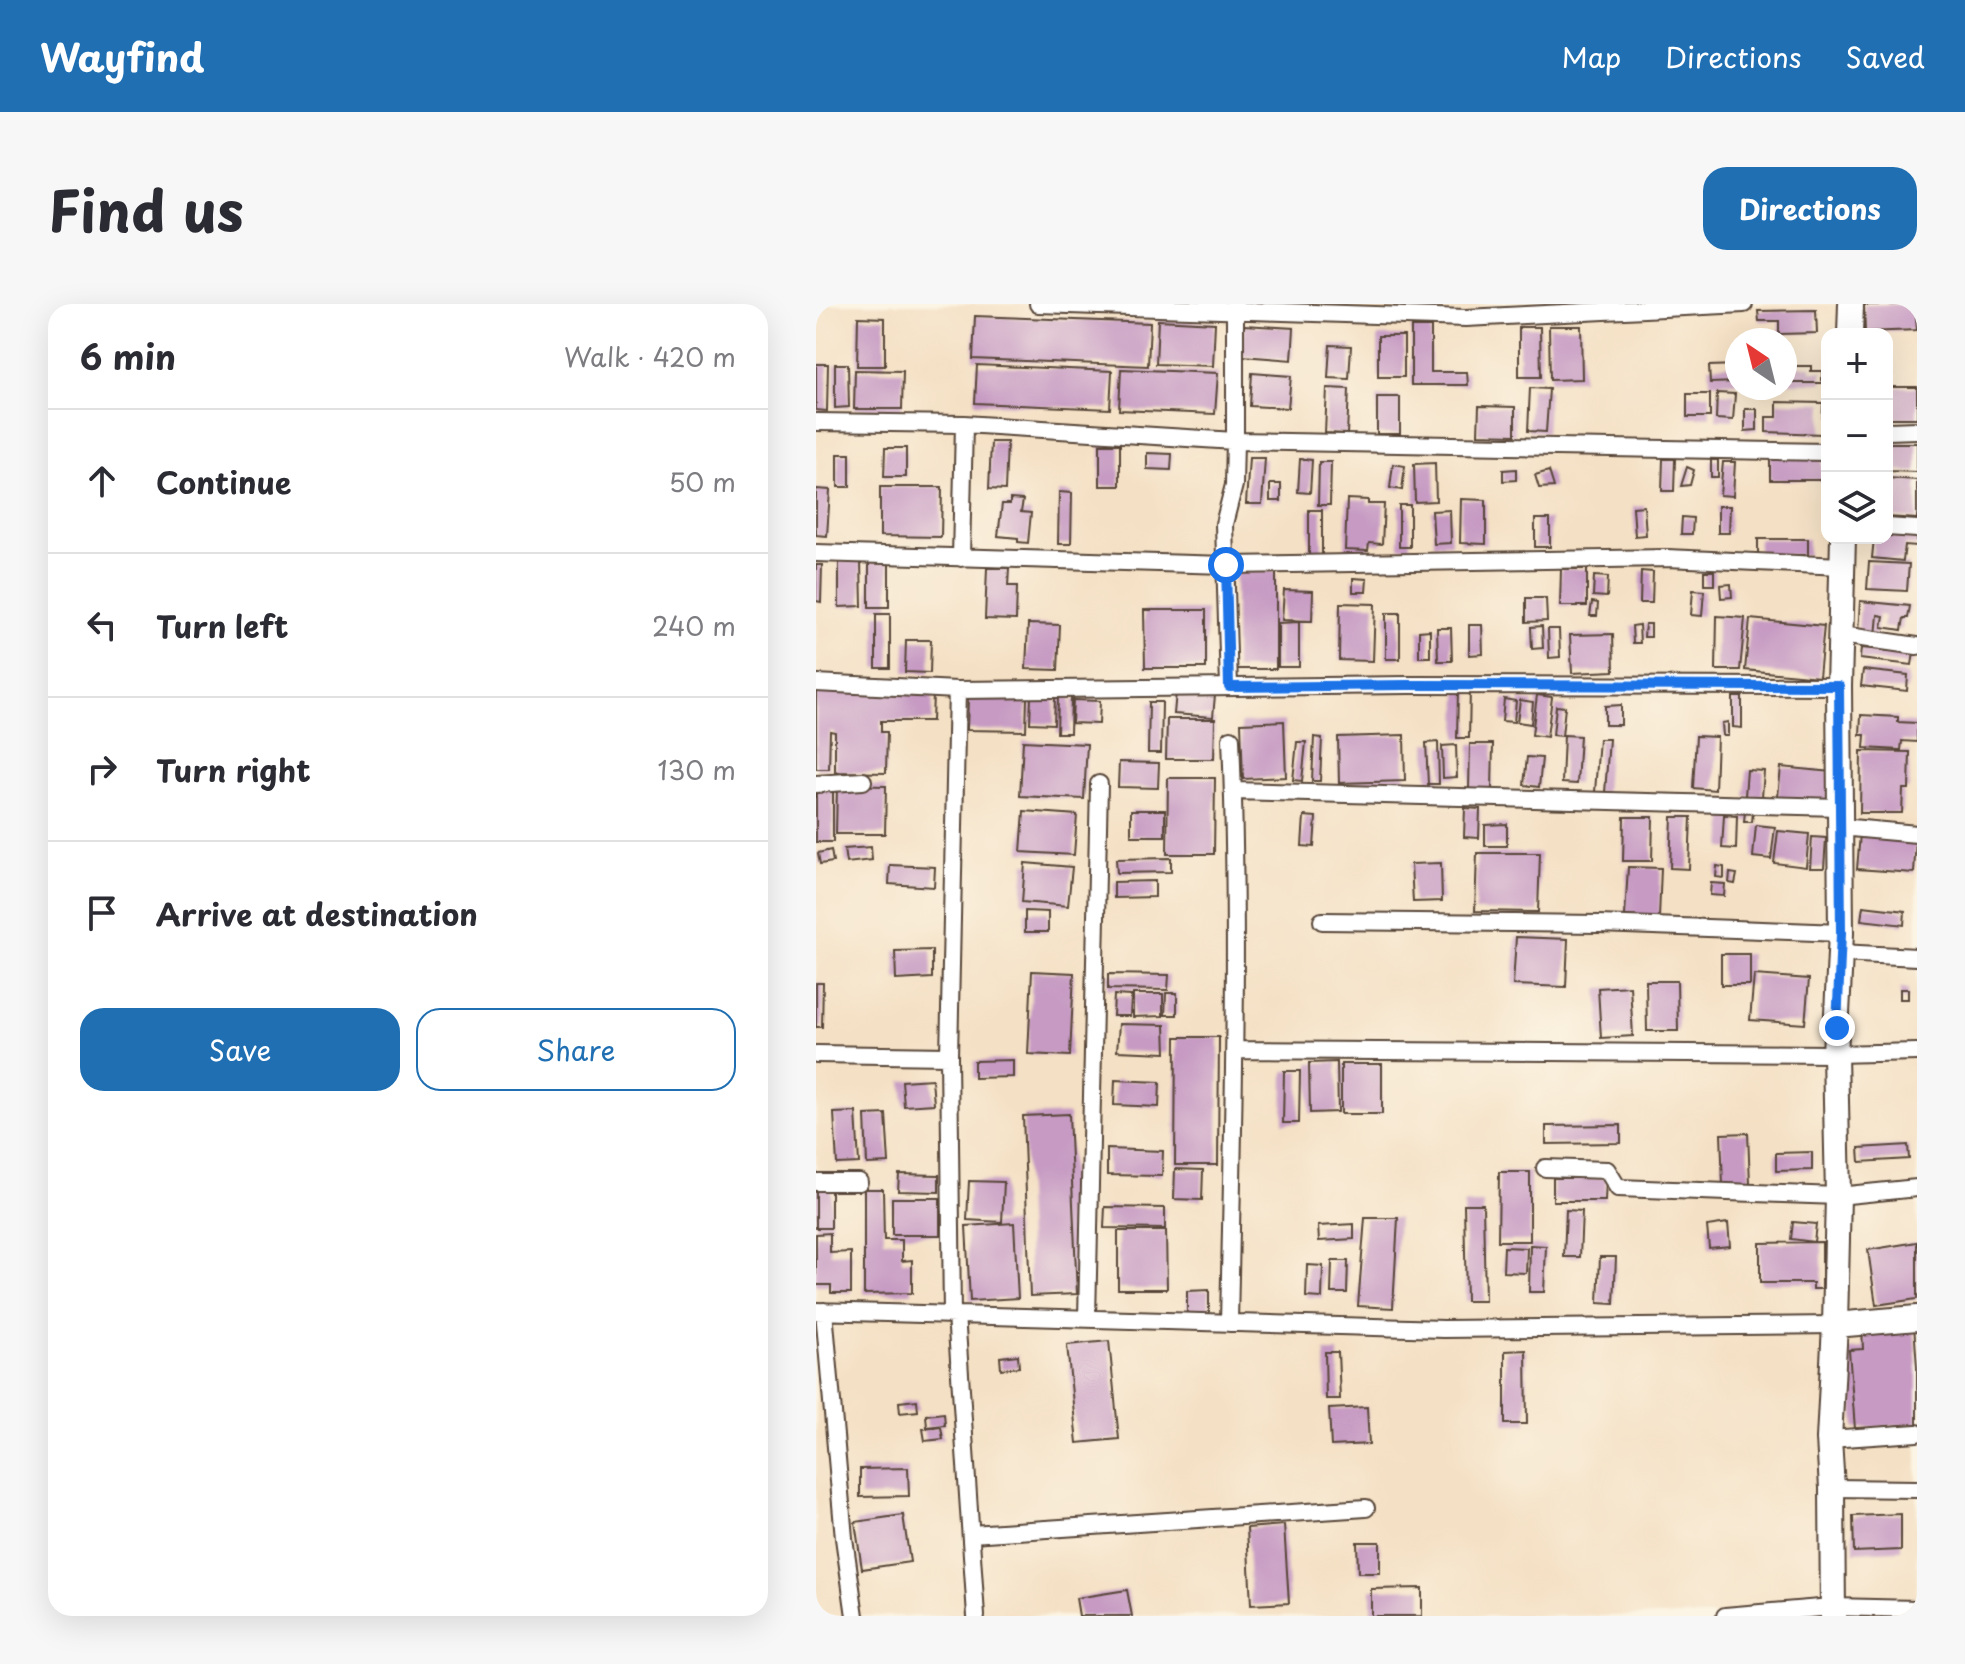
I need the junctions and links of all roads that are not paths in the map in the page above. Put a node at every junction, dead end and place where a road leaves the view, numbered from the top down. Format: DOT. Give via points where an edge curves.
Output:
graph roads {
  1 [pos="1038,304"];
  2 [pos="1744,304"];
  3 [pos="1851,304"];
  4 [pos="1235,307"];
  5 [pos="1850,328"];
  6 [pos="816,422"];
  7 [pos="964,424"];
  8 [pos="1917,430"];
  9 [pos="1893,431"];
  10 [pos="1235,441"];
  11 [pos="1821,452"];
  12 [pos="1893,527"];
  13 [pos="1917,529"];
  14 [pos="1843,544"];
  15 [pos="816,553"];
  16 [pos="961,558"];
  17 [pos="1226,565"];
  18 [pos="1842,566"];
  19 [pos="1841,635"];
  20 [pos="1917,646"];
  21 [pos="816,683"];
  22 [pos="1839,686"];
  23 [pos="1229,687"];
  24 [pos="957,690"];
  25 [pos="1231,739"];
  26 [pos="863,781"];
  27 [pos="816,784"];
  28 [pos="1099,784"];
  29 [pos="1233,791"];
  30 [pos="1840,817"];
  31 [pos="1917,834"];
  32 [pos="1322,921"];
  33 [pos="1840,943"];
  34 [pos="1917,957"];
  35 [pos="1235,1050"];
  36 [pos="1917,1052"];
  37 [pos="816,1054"];
  38 [pos="1835,1054"];
  39 [pos="949,1056"];
  40 [pos="1545,1168"];
  41 [pos="816,1182"];
  42 [pos="859,1182"];
  43 [pos="1917,1188"];
  44 [pos="1838,1196"];
  45 [pos="820,1311"];
  46 [pos="954,1314"];
  47 [pos="1087,1318"];
  48 [pos="1917,1318"];
  49 [pos="1229,1323"];
  50 [pos="1835,1325"];
  51 [pos="1917,1433"];
  52 [pos="1829,1439"];
  53 [pos="1832,1488"];
  54 [pos="1917,1489"];
  55 [pos="1366,1508"];
  56 [pos="971,1534"];
  57 [pos="1917,1609"];
  58 [pos="1832,1612"];
  59 [pos="855,1616"];
  60 [pos="976,1616"];
  61 [pos="1725,1616"];
  1 -- 4 [label="street"];
  2 -- 4 [label="street" via="1466,318"];
  3 -- 5 [label="street"];
  4 -- 10 [label="street"];
  6 -- 7 [label="street"];
  7 -- 10 [label="street"];
  7 -- 16 [label="street"];
  8 -- 9 [label="street"];
  10 -- 11 [label="street"];
  10 -- 17 [label="street" via="1234,485 1224,524"];
  12 -- 13 [label="street"];
  14 -- 18 [label="street"];
  15 -- 16 [label="street"];
  16 -- 17 [label="street"];
  17 -- 18 [label="street" via="1667,558"];
  17 -- 23 [label="street"];
  18 -- 19 [label="street"];
  19 -- 20 [label="street"];
  19 -- 22 [label="street"];
  21 -- 24 [label="street"];
  22 -- 23 [label="street"];
  22 -- 30 [label="street"];
  23 -- 24 [label="street"];
  24 -- 39 [label="street"];
  25 -- 29 [label="street"];
  26 -- 27 [label="street"];
  28 -- 47 [label="street"];
  29 -- 30 [label="street"];
  29 -- 35 [label="street"];
  30 -- 31 [label="street"];
  30 -- 33 [label="street"];
  32 -- 33 [label="street" via="1599,924"];
  33 -- 34 [label="street"];
  33 -- 38 [label="street"];
  35 -- 38 [label="street"];
  35 -- 49 [label="street"];
  36 -- 38 [label="street"];
  37 -- 39 [label="street"];
  38 -- 44 [label="street"];
  39 -- 46 [label="street"];
  40 -- 44 [label="street" via="1607,1170 1618,1188"];
  41 -- 42 [label="street"];
  43 -- 44 [label="street"];
  44 -- 50 [label="street"];
  45 -- 46 [label="street"];
  45 -- 59 [label="street"];
  46 -- 47 [label="street"];
  46 -- 56 [label="street"];
  47 -- 49 [label="street"];
  48 -- 50 [label="street"];
  49 -- 50 [label="street" via="1444,1329"];
  50 -- 52 [label="street"];
  51 -- 52 [label="street"];
  52 -- 53 [label="street"];
  53 -- 54 [label="street"];
  53 -- 58 [label="street"];
  55 -- 56 [label="street"];
  56 -- 60 [label="street"];
  57 -- 58 [label="street"];
  58 -- 61 [label="street"];
}
